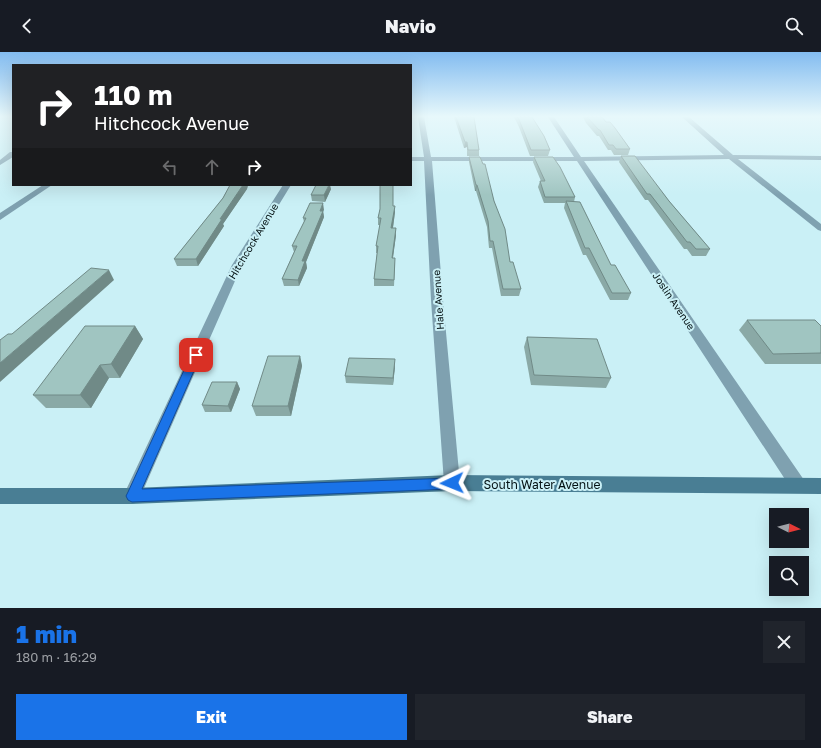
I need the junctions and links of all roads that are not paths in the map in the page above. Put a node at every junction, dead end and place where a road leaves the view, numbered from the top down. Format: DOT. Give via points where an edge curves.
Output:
graph roads {
  1 [pos="425,143"];
  2 [pos="568,143"];
  3 [pos="715,143"];
  4 [pos="12,155"];
  5 [pos="731,157"];
  6 [pos="821,158"];
  7 [pos="412,159"];
  8 [pos="428,159"];
  9 [pos="579,159"];
  10 [pos="0,163"];
  11 [pos="46,186"];
  12 [pos="286,186"];
  13 [pos="0,217"];
  14 [pos="821,228"];
  15 [pos="452,483"];
  16 [pos="798,485"];
  17 [pos="821,486"];
  18 [pos="0,496"];
  19 [pos="132,496"];
  1 -- 8 [label="street, Hale Avenue"];
  2 -- 9 [label="street, Joslin Avenue"];
  3 -- 5 [label="street"];
  4 -- 10 [label="street"];
  5 -- 6 [label="street"];
  5 -- 9 [label="street"];
  5 -- 14 [label="street"];
  7 -- 8 [label="street"];
  8 -- 9 [label="street"];
  8 -- 15 [label="street, Hale Avenue"];
  9 -- 16 [label="street, Joslin Avenue"];
  11 -- 13 [label="street"];
  12 -- 19 [label="street, Hitchcock Avenue" via="237,265"];
  15 -- 16 [label="main road, South Water Avenue"];
  15 -- 19 [label="main road, South Water Avenue"];
  16 -- 17 [label="main road, South Water Avenue"];
  18 -- 19 [label="main road, South Water Avenue"];
}
